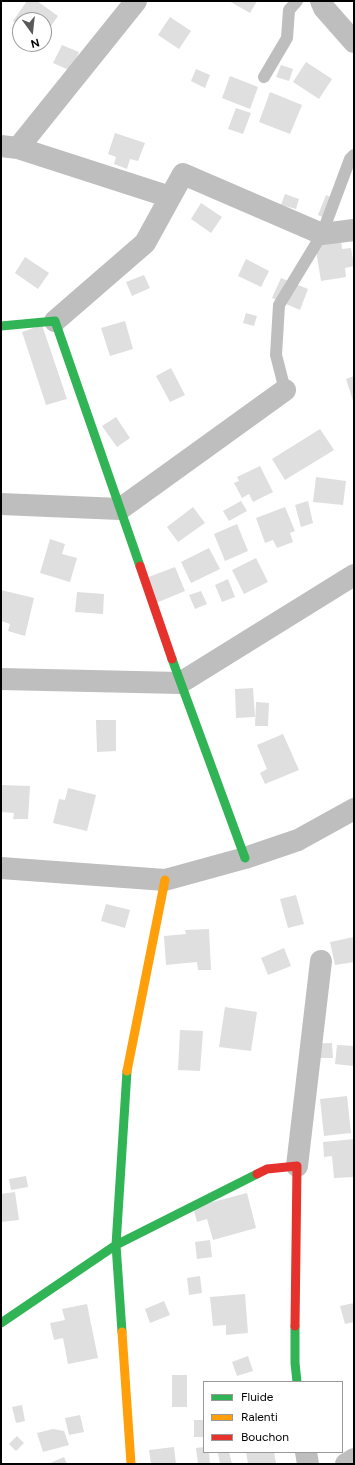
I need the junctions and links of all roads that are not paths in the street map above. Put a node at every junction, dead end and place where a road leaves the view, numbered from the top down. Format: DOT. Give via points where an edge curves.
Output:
graph roads {
  1 [pos="136,1"];
  2 [pos="297,1"];
  3 [pos="321,1"];
  4 [pos="354,42"];
  5 [pos="264,77"];
  6 [pos="9,147"];
  7 [pos="354,155"];
  8 [pos="170,197"];
  9 [pos="354,230"];
  10 [pos="322,234"];
  11 [pos="55,321"];
  12 [pos="1,326"];
  13 [pos="285,390"];
  14 [pos="1,504"];
  15 [pos="120,509"];
  16 [pos="354,575"];
  17 [pos="1,679"];
  18 [pos="180,683"];
  19 [pos="354,809"];
  20 [pos="245,858"];
  21 [pos="1,868"];
  22 [pos="165,880"];
  23 [pos="321,960"];
  24 [pos="297,1166"];
  25 [pos="116,1244"];
  26 [pos="1,1323"];
  27 [pos="297,1381"];
  28 [pos="306,1453"];
  29 [pos="354,1459"];
  30 [pos="131,1464"];
  31 [pos="308,1464"];
  32 [pos="346,1464"];
  1 -- 6 [label="street"];
  2 -- 5 [label="lane" via="288,10 287,38"];
  3 -- 4 [label="street" via="324,8"];
  6 -- 8 [label="street"];
  7 -- 10 [label="lane" via="350,159"];
  8 -- 10 [label="street" via="183,174"];
  8 -- 11 [label="street" via="145,244"];
  9 -- 10 [label="street"];
  10 -- 13 [label="lane" via="279,305 276,355"];
  11 -- 12 [label="street"];
  11 -- 15 [label="street"];
  13 -- 15 [label="street"];
  14 -- 15 [label="street"];
  15 -- 18 [label="street"];
  16 -- 18 [label="street"];
  17 -- 18 [label="street"];
  18 -- 20 [label="street"];
  19 -- 20 [label="street" via="298,840"];
  20 -- 22 [label="street"];
  21 -- 22 [label="street"];
  22 -- 25 [label="street" via="126,1075"];
  23 -- 24 [label="street"];
  24 -- 25 [label="street" via="267,1169"];
  24 -- 27 [label="street"];
  25 -- 26 [label="street"];
  25 -- 30 [label="street"];
  28 -- 31 [label="street"];
  29 -- 32 [label="street"];
}
